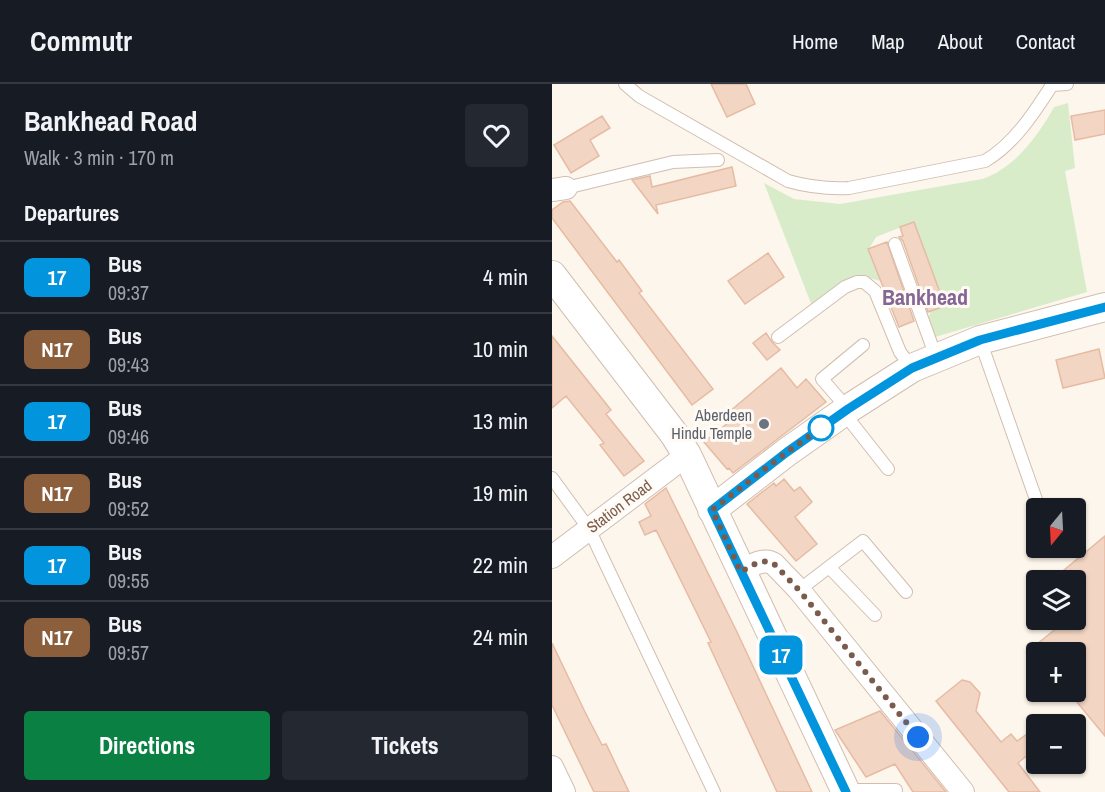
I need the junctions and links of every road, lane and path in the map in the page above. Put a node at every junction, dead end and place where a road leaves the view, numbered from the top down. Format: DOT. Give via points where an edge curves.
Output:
graph roads {
  1 [pos="625,84"];
  2 [pos="1067,84"];
  3 [pos="1051,85"];
  4 [pos="718,160"];
  5 [pos="559,189"];
  6 [pos="894,244"];
  7 [pos="552,275"];
  8 [pos="1105,307"];
  9 [pos="777,337"];
  10 [pos="980,340"];
  11 [pos="863,345"];
  12 [pos="924,363"];
  13 [pos="846,411"];
  14 [pos="687,455"];
  15 [pos="888,469"];
  16 [pos="552,478"];
  17 [pos="1035,498"];
  18 [pos="712,510"];
  19 [pos="589,529"];
  20 [pos="552,557"];
  21 [pos="829,567"];
  22 [pos="741,572"];
  23 [pos="799,590"];
  24 [pos="906,592"];
  25 [pos="875,615"];
  26 [pos="552,767"];
  27 [pos="896,790"];
  28 [pos="846,791"];
  29 [pos="564,792"];
  30 [pos="714,792"];
  31 [pos="963,792"];
  1 -- 3 [label="lane" via="639,96 788,181 828,189 985,161 999,153"];
  2 -- 3 [label="lane"];
  4 -- 5 [label="lane" via="673,162"];
  6 -- 12 [label="lane"];
  7 -- 14 [label="street"];
  8 -- 10 [label="street"];
  9 -- 12 [label="lane" via="845,287 864,282 875,291 900,352"];
  10 -- 12 [label="street"];
  10 -- 17 [label="lane"];
  11 -- 13 [label="lane" via="822,379"];
  12 -- 13 [label="street"];
  13 -- 15 [label="lane"];
  13 -- 18 [label="street"];
  14 -- 18 [label="street"];
  14 -- 19 [label="street, Station Road"];
  16 -- 19 [label="lane"];
  18 -- 22 [label="street"];
  19 -- 20 [label="street, Station Road"];
  19 -- 30 [label="lane"];
  21 -- 23 [label="lane"];
  21 -- 24 [label="lane" via="863,541"];
  21 -- 25 [label="lane"];
  22 -- 23 [label="street" via="770,561"];
  22 -- 28 [label="street"];
  23 -- 31 [label="street"];
  26 -- 29 [label="street"];
  27 -- 28 [label="lane"];
}
